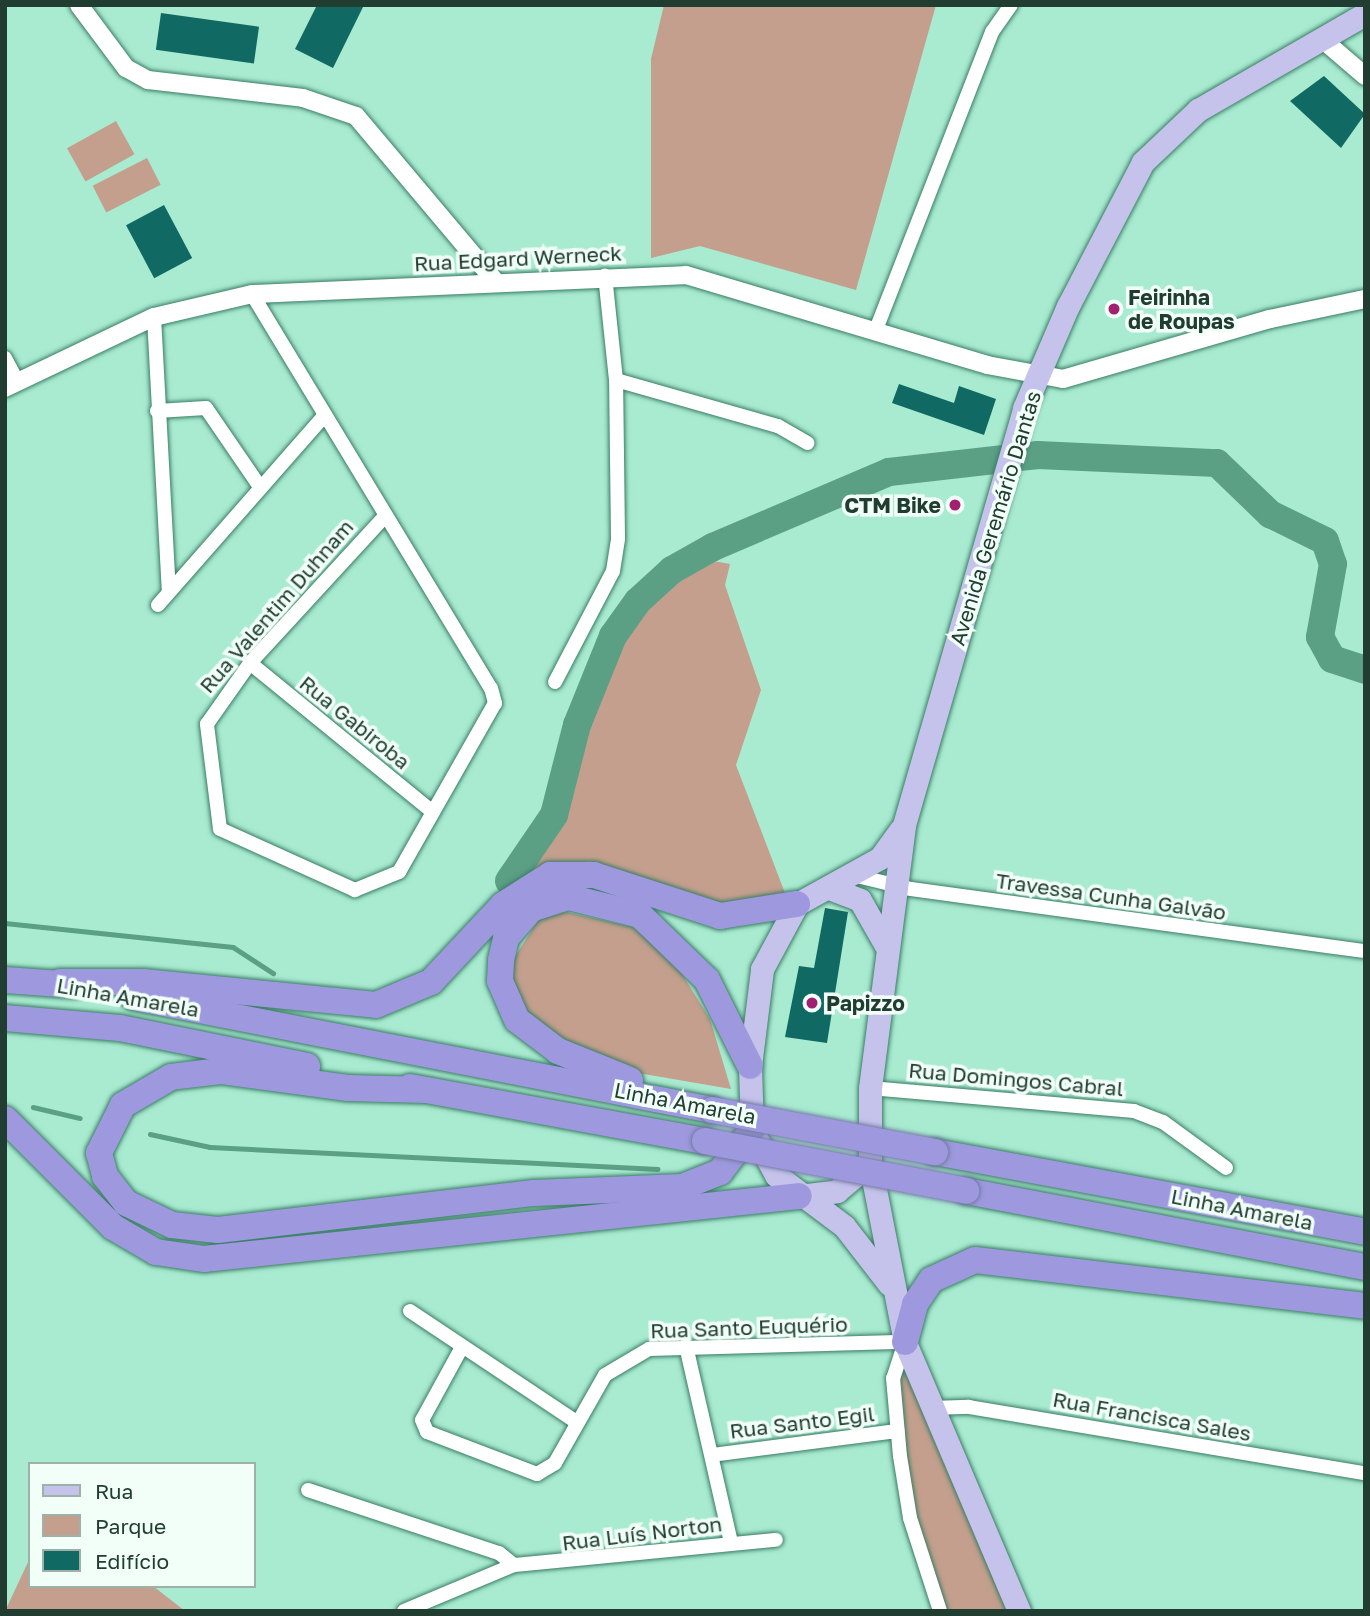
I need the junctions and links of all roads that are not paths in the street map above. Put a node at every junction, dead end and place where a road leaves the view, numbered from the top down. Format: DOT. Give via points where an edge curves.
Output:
graph roads {
  1 [pos="79,5"];
  2 [pos="1011,5"];
  3 [pos="1365,14"];
  4 [pos="1322,39"];
  5 [pos="1365,76"];
  6 [pos="605,276"];
  7 [pos="496,282"];
  8 [pos="252,294"];
  9 [pos="1365,299"];
  10 [pos="154,317"];
  11 [pos="877,327"];
  12 [pos="5,358"];
  13 [pos="1038,375"];
  14 [pos="616,380"];
  15 [pos="11,384"];
  16 [pos="157,411"];
  17 [pos="323,417"];
  18 [pos="807,443"];
  19 [pos="260,487"];
  20 [pos="385,516"];
  21 [pos="169,591"];
  22 [pos="158,606"];
  23 [pos="250,663"];
  24 [pos="555,682"];
  25 [pos="433,812"];
  26 [pos="904,825"];
  27 [pos="853,875"];
  28 [pos="894,884"];
  29 [pos="829,888"];
  30 [pos="797,904"];
  31 [pos="885,944"];
  32 [pos="1365,951"];
  33 [pos="5,981"];
  34 [pos="60,982"];
  35 [pos="5,1018"];
  36 [pos="750,1066"];
  37 [pos="870,1087"];
  38 [pos="426,1090"];
  39 [pos="700,1106"];
  40 [pos="5,1119"];
  41 [pos="752,1130"];
  42 [pos="870,1163"];
  43 [pos="1226,1168"];
  44 [pos="799,1196"];
  45 [pos="1365,1232"];
  46 [pos="1365,1267"];
  47 [pos="896,1296"];
  48 [pos="1365,1306"];
  49 [pos="410,1311"];
  50 [pos="905,1342"];
  51 [pos="686,1346"];
  52 [pos="462,1347"];
  53 [pos="932,1408"];
  54 [pos="575,1421"];
  55 [pos="897,1431"];
  56 [pos="712,1454"];
  57 [pos="1365,1473"];
  58 [pos="308,1490"];
  59 [pos="776,1540"];
  60 [pos="731,1543"];
  61 [pos="514,1565"];
  62 [pos="1019,1606"];
  63 [pos="404,1611"];
  64 [pos="940,1611"];
  1 -- 7 [label="street" via="125,68 148,80 303,98 356,116"];
  2 -- 11 [label="street" via="992,32"];
  3 -- 4 [label="main road, Avenida Geremário Dantas"];
  4 -- 5 [label="street"];
  4 -- 13 [label="main road, Avenida Geremário Dantas" via="1198,110 1156,145"];
  6 -- 7 [label="street, Rua Edgard Werneck"];
  6 -- 11 [label="street, Rua Edgard Werneck" via="686,275"];
  6 -- 14 [label="street"];
  7 -- 8 [label="street, Rua Edgard Werneck"];
  8 -- 10 [label="street, Rua Edgard Werneck"];
  8 -- 17 [label="street, Rua Valentim Duhnam"];
  9 -- 13 [label="street, Rua Edgard Werneck" via="1270,319 1090,373"];
  10 -- 15 [label="street, Rua Edgard Werneck"];
  10 -- 16 [label="street"];
  11 -- 13 [label="street, Rua Edgard Werneck"];
  12 -- 15 [label="street"];
  13 -- 26 [label="main road, Avenida Geremário Dantas"];
  14 -- 18 [label="street" via="778,426"];
  14 -- 24 [label="street" via="613,571"];
  16 -- 19 [label="street" via="206,408"];
  16 -- 21 [label="street"];
  17 -- 19 [label="street"];
  17 -- 20 [label="street, Rua Valentim Duhnam"];
  19 -- 21 [label="street"];
  20 -- 23 [label="street, Rua Valentim Duhnam"];
  20 -- 25 [label="street, Rua Valentim Duhnam" via="495,703"];
  21 -- 22 [label="street"];
  23 -- 25 [label="street, Rua Gabiroba"];
  23 -- 25 [label="street, Rua Valentim Duhnam" via="207,724 214,817 230,838 355,890 399,872"];
  26 -- 27 [label="main road, Avenida Geremário Dantas" via="880,858"];
  26 -- 28 [label="main road, Avenida Geremário Dantas"];
  27 -- 28 [label="street, Travessa Cunha Galvão"];
  27 -- 29 [label="main road, Avenida Geremário Dantas"];
  28 -- 31 [label="main road, Avenida Geremário Dantas"];
  28 -- 32 [label="street, Travessa Cunha Galvão"];
  29 -- 30 [label="main road, Avenida Geremário Dantas"];
  29 -- 31 [label="main road" via="860,900"];
  30 -- 34 [label="highway" via="720,916 594,875 550,875 503,905 431,982 376,1005 143,982"];
  30 -- 36 [label="main road, Avenida Geremário Dantas" via="762,969"];
  31 -- 37 [label="main road, Avenida Geremário Dantas"];
  33 -- 34 [label="highway, Linha Amarela"];
  34 -- 39 [label="highway, Linha Amarela"];
  35 -- 38 [label="highway, Linha Amarela" via="120,1028"];
  36 -- 39 [label="highway" via="707,980 640,915 568,897 531,909 506,938 501,960 500,981 517,1020 558,1051"];
  36 -- 41 [label="main road, Avenida Geremário Dantas"];
  37 -- 42 [label="main road, Avenida Geremário Dantas"];
  37 -- 43 [label="street, Rua Domingos Cabral" via="1134,1111 1163,1122"];
  38 -- 41 [label="highway" via="348,1088 220,1071 171,1077 123,1105 99,1153 105,1176 125,1203 172,1225 218,1230 534,1194 682,1187 720,1172"];
  38 -- 46 [label="highway, Linha Amarela, bridge"];
  39 -- 45 [label="highway, Linha Amarela, bridge"];
  40 -- 44 [label="highway" via="113,1227 156,1252 204,1259"];
  41 -- 44 [label="main road, Avenida Geremário Dantas" via="776,1175"];
  42 -- 44 [label="main road" via="837,1191"];
  42 -- 47 [label="main road, Avenida Geremário Dantas"];
  44 -- 47 [label="main road, Avenida Geremário Dantas" via="859,1241"];
  47 -- 50 [label="main road, Avenida Geremário Dantas"];
  48 -- 50 [label="highway" via="975,1260 931,1280 915,1304"];
  49 -- 52 [label="street"];
  50 -- 51 [label="street, Rua Santo Euquério"];
  50 -- 53 [label="main road, Avenida Geremário Dantas"];
  50 -- 55 [label="street" via="894,1365"];
  51 -- 54 [label="street, Rua Santo Euquério" via="626,1358 605,1375"];
  51 -- 56 [label="street"];
  52 -- 54 [label="street"];
  52 -- 54 [label="street, Rua Santo Euquério" via="422,1420 438,1441 537,1475 555,1463"];
  53 -- 57 [label="street, Rua Francisca Sales" via="969,1407"];
  53 -- 62 [label="main road, Avenida Geremário Dantas"];
  55 -- 56 [label="street, Rua Santo Egil"];
  55 -- 64 [label="street" via="910,1518"];
  56 -- 60 [label="street"];
  58 -- 61 [label="street" via="499,1553"];
  59 -- 60 [label="street, Rua Luís Norton"];
  60 -- 61 [label="street, Rua Luís Norton"];
  61 -- 63 [label="street, Rua Luís Norton"];
}
